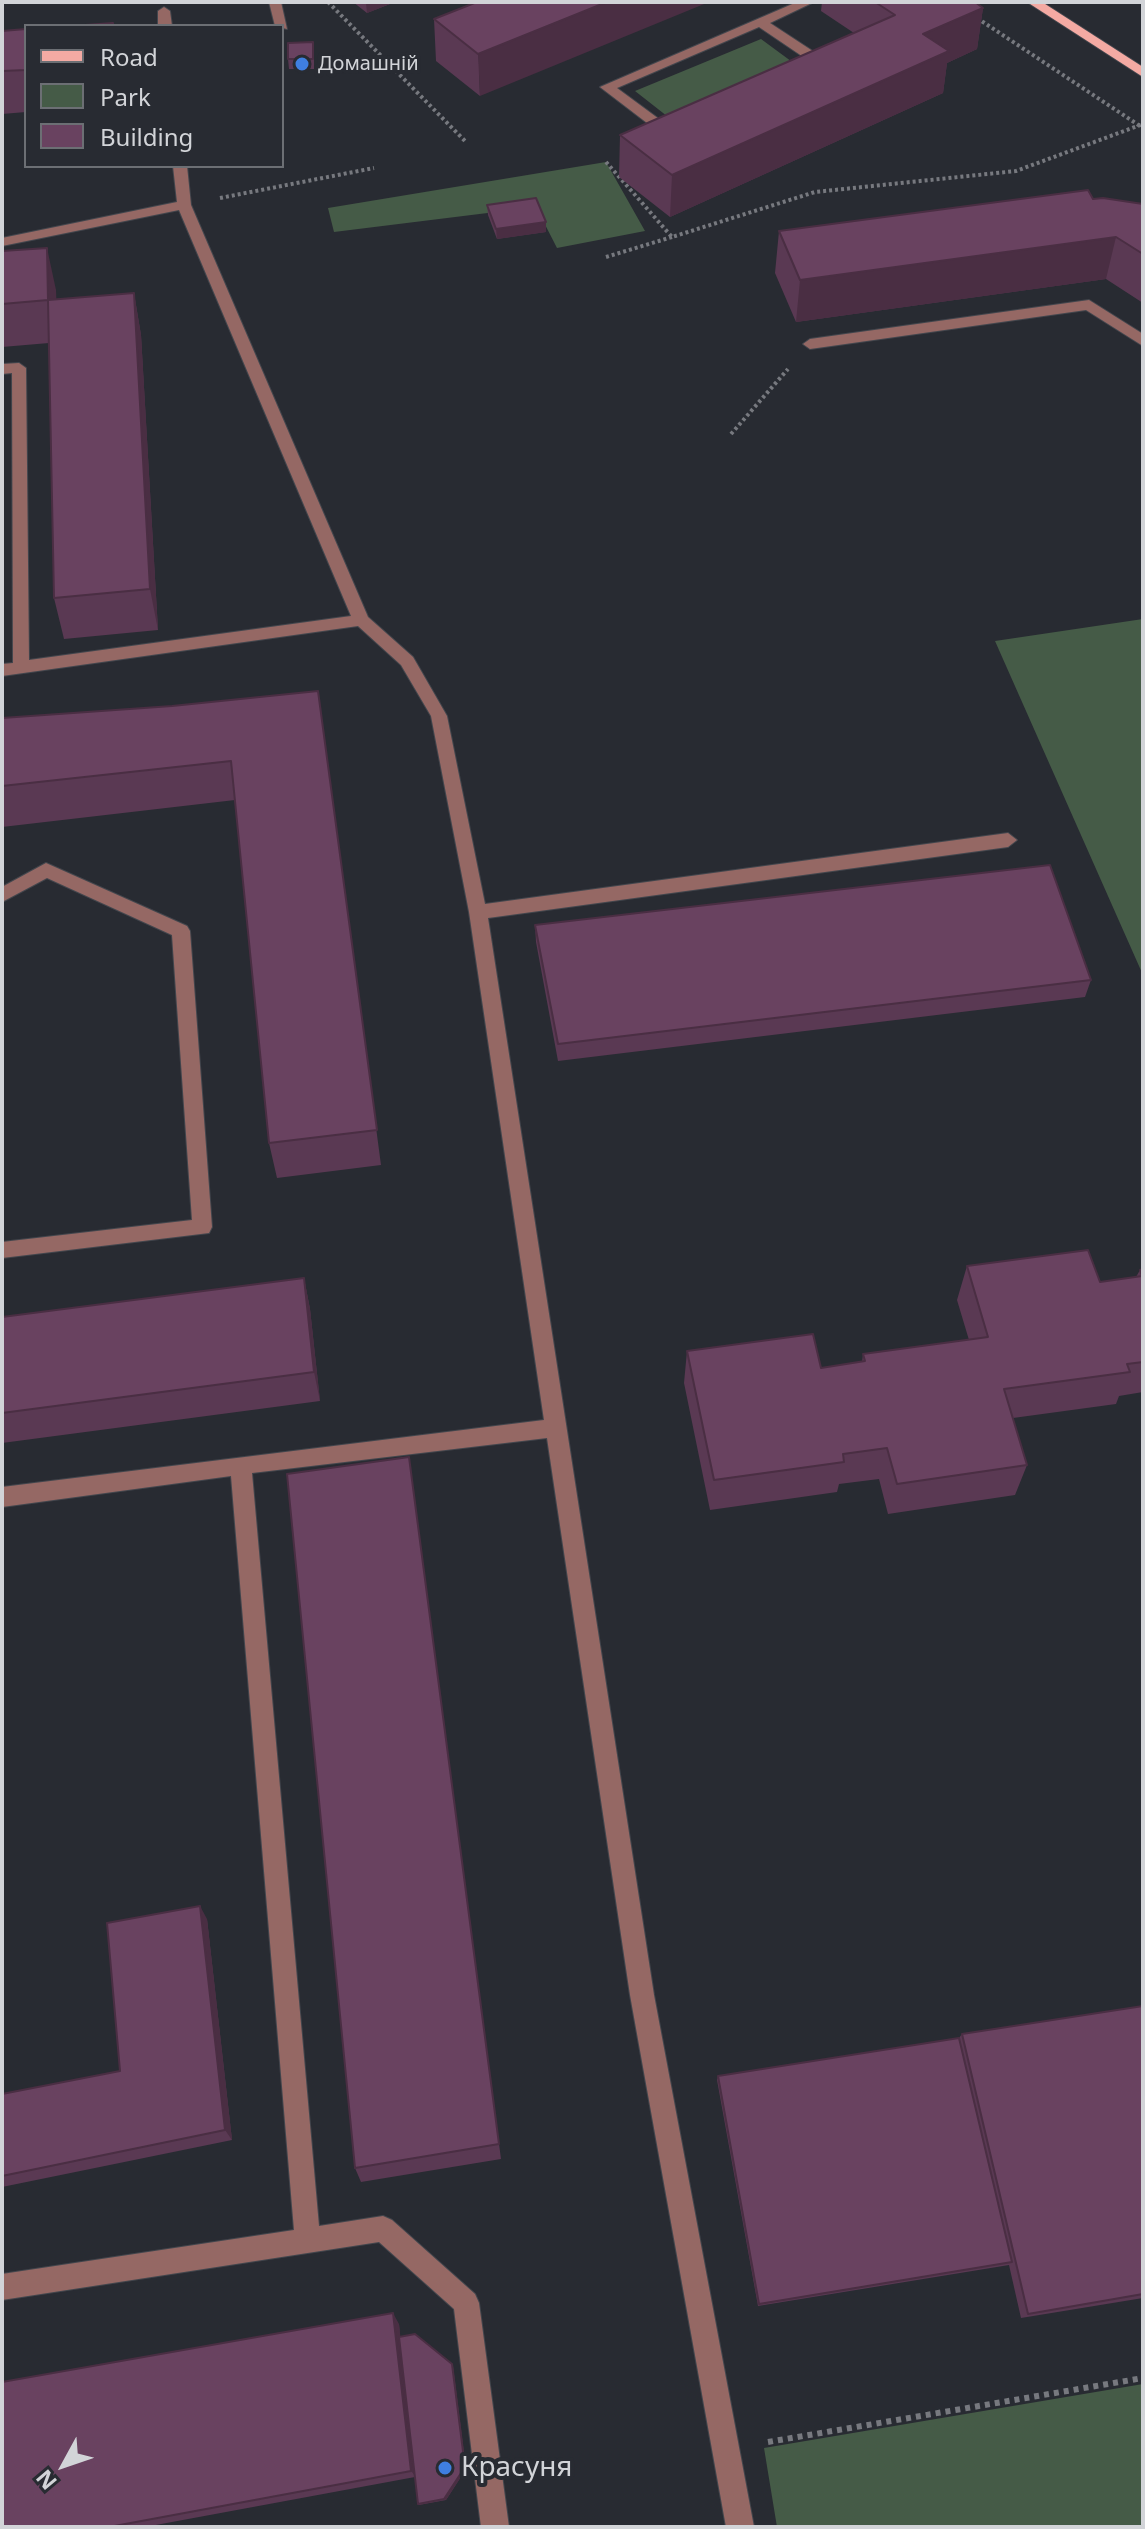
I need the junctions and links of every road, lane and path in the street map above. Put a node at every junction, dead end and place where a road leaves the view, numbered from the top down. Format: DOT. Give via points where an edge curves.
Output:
graph roads {
  1 [pos="275,2"];
  2 [pos="328,2"];
  3 [pos="808,2"];
  4 [pos="1033,2"];
  5 [pos="164,11"];
  6 [pos="967,11"];
  7 [pos="760,22"];
  8 [pos="165,24"];
  9 [pos="281,24"];
  10 [pos="1141,70"];
  11 [pos="815,75"];
  12 [pos="1142,126"];
  13 [pos="688,130"];
  14 [pos="466,142"];
  15 [pos="606,162"];
  16 [pos="180,168"];
  17 [pos="374,168"];
  18 [pos="184,205"];
  19 [pos="672,237"];
  20 [pos="3,242"];
  21 [pos="606,257"];
  22 [pos="1143,341"];
  23 [pos="810,344"];
  24 [pos="2,369"];
  25 [pos="731,434"];
  26 [pos="361,620"];
  27 [pos="21,668"];
  28 [pos="2,670"];
  29 [pos="1008,840"];
  30 [pos="2,895"];
  31 [pos="478,912"];
  32 [pos="2,1250"];
  33 [pos="555,1428"];
  34 [pos="241,1465"];
  35 [pos="2,1497"];
  36 [pos="308,2241"];
  37 [pos="2,2287"];
  38 [pos="1143,2378"];
  39 [pos="739,2518"];
  40 [pos="495,2527"];
  1 -- 9 [label="street"];
  2 -- 14 [label="path"];
  3 -- 7 [label="street"];
  4 -- 10 [label="main road"];
  5 -- 8 [label="street"];
  6 -- 12 [label="path"];
  7 -- 11 [label="street" via="830,69"];
  7 -- 13 [label="street" via="607,87 674,136"];
  12 -- 19 [label="path" via="1016,171 815,192"];
  15 -- 19 [label="path"];
  16 -- 18 [label="street"];
  17 -- 18 [label="path"];
  18 -- 20 [label="street"];
  18 -- 26 [label="street"];
  19 -- 21 [label="path"];
  22 -- 23 [label="street" via="1089,305"];
  23 -- 25 [label="path"];
  24 -- 27 [label="street" via="19,368"];
  26 -- 27 [label="street"];
  26 -- 31 [label="street" via="407,661 439,716"];
  27 -- 28 [label="street"];
  29 -- 31 [label="street"];
  30 -- 32 [label="street" via="46,870 181,931 202,1227"];
  31 -- 33 [label="street"];
  33 -- 34 [label="street"];
  33 -- 39 [label="street" via="642,1995"];
  34 -- 35 [label="street"];
  34 -- 36 [label="street"];
  36 -- 37 [label="street"];
  36 -- 40 [label="street" via="383,2229 466,2303"];
  38 -- 39 [label="path" via="752,2444"];
}
